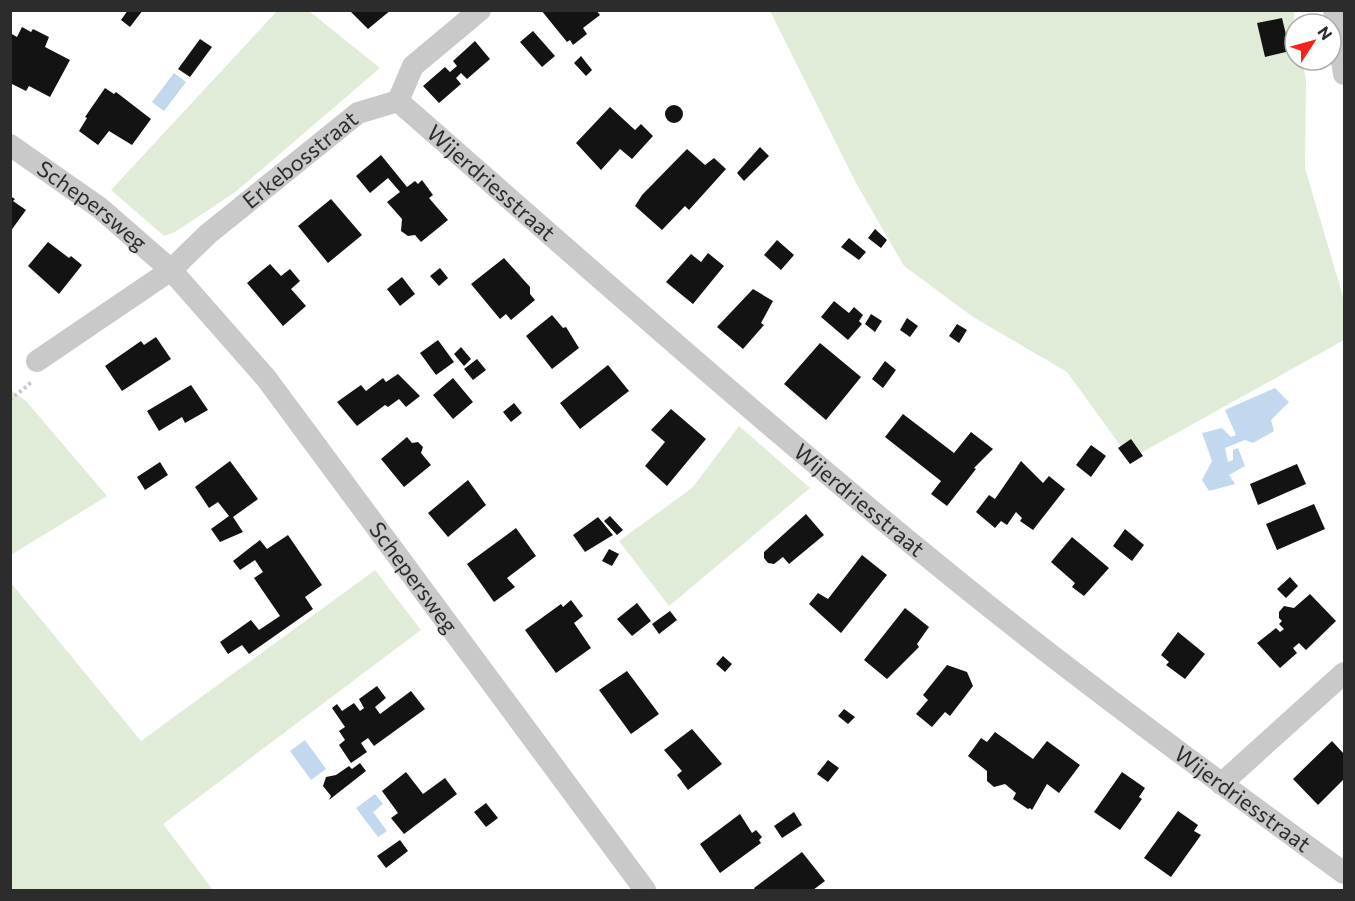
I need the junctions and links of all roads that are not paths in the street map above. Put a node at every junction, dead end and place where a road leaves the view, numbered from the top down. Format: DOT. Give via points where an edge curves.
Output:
graph roads {
  1 [pos="480,10"];
  2 [pos="1334,10"];
  3 [pos="1344,74"];
  4 [pos="398,101"];
  5 [pos="10,145"];
  6 [pos="171,270"];
  7 [pos="38,361"];
  8 [pos="1344,673"];
  9 [pos="1221,784"];
  10 [pos="1344,873"];
  11 [pos="645,891"];
  1 -- 4 [label="street" via="413,66"];
  2 -- 3 [label="street"];
  4 -- 6 [label="street, Erkebosstraat" via="358,114 208,234"];
  4 -- 9 [label="street, Wijerdriesstraat" via="902,536"];
  5 -- 6 [label="street, Schepersweg" via="100,208"];
  6 -- 7 [label="street, Schepersweg"];
  6 -- 11 [label="street, Schepersweg" via="266,378"];
  8 -- 9 [label="street"];
  9 -- 10 [label="street, Wijerdriesstraat"];
}
